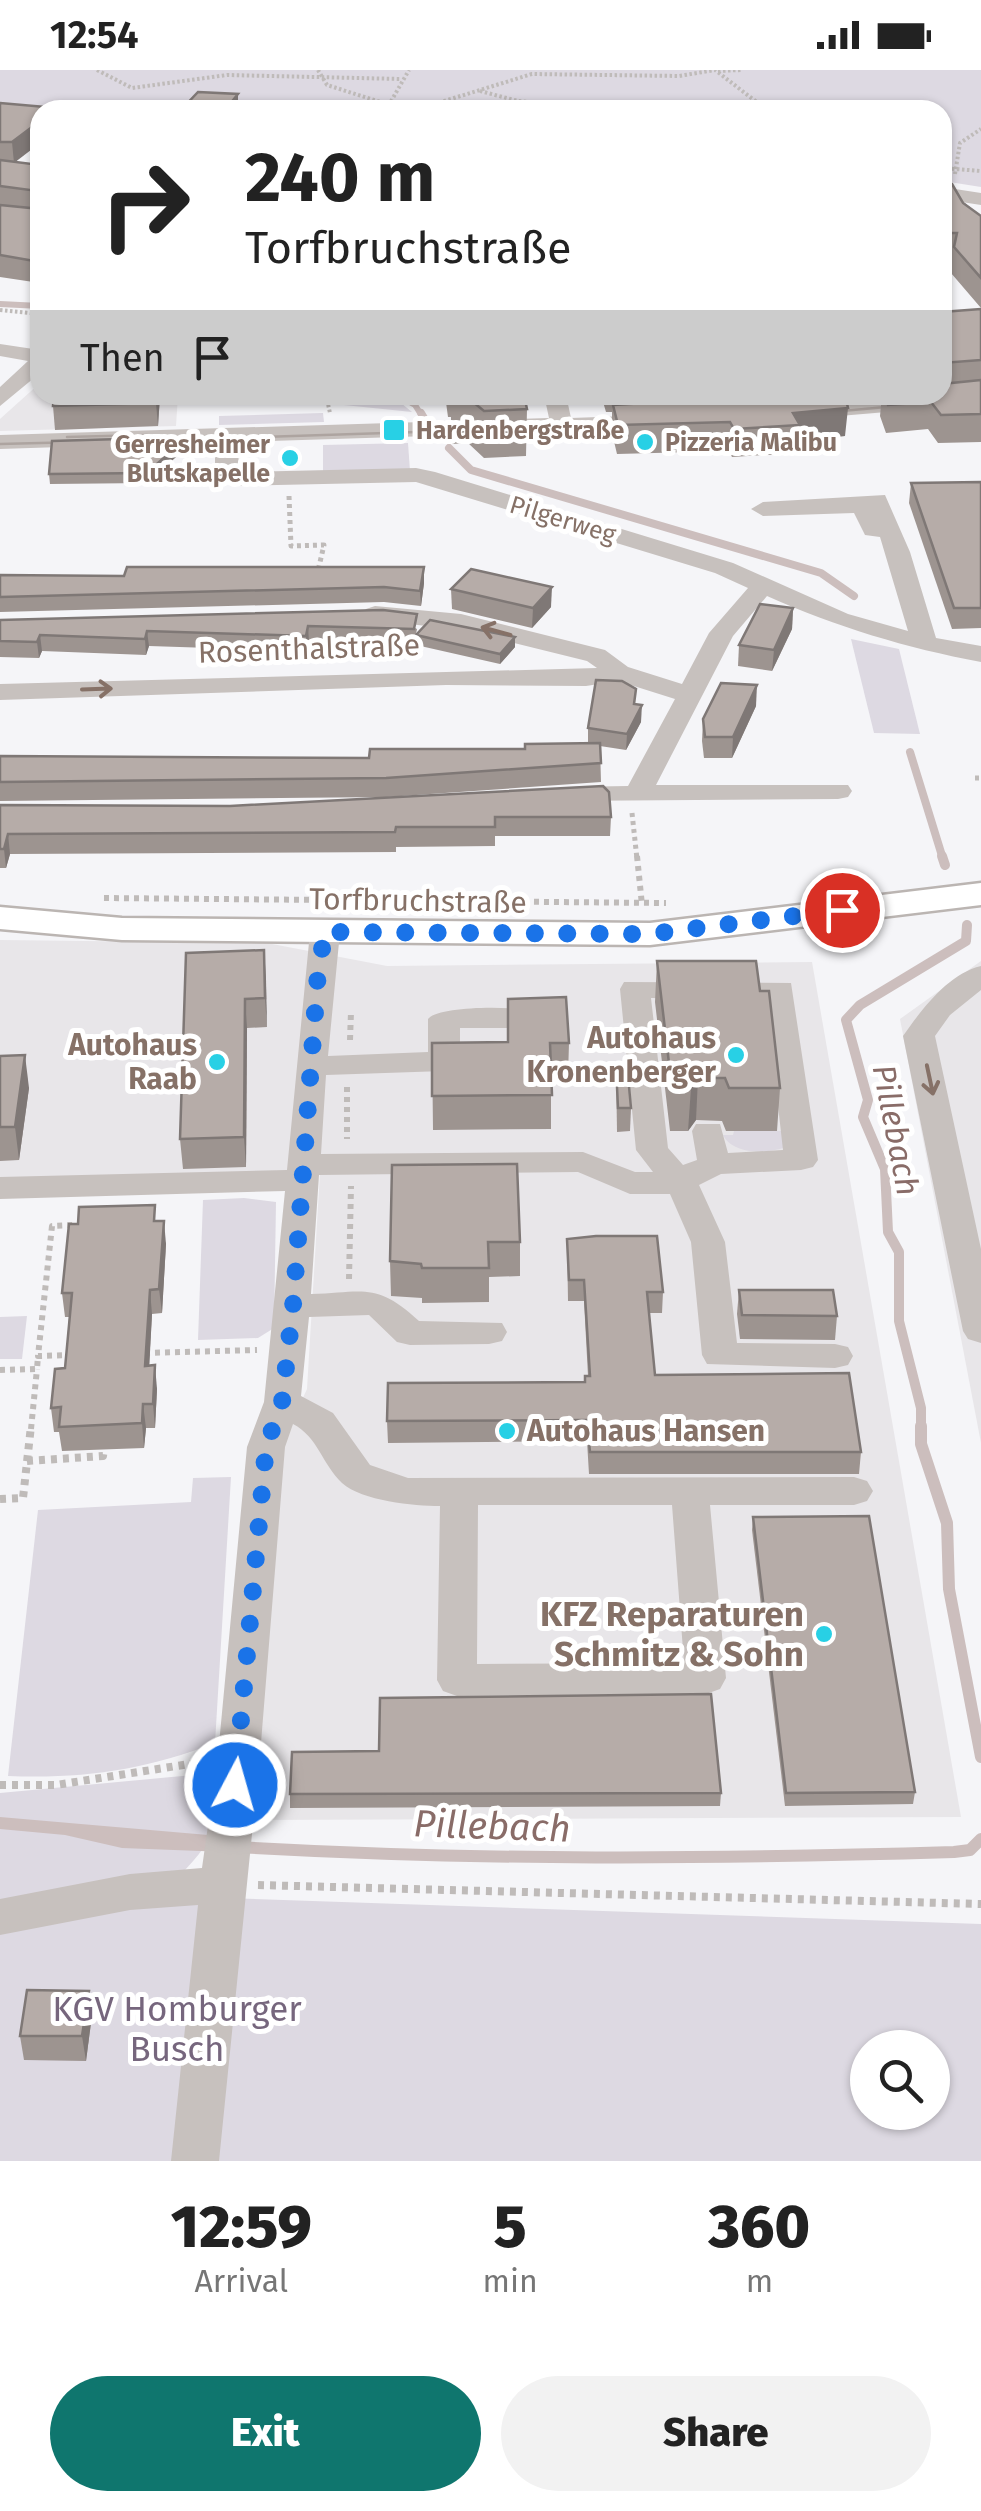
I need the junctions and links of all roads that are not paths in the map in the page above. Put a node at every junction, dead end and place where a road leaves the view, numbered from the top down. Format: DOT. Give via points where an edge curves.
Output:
graph roads {
  1 [pos="952,195"];
  2 [pos="952,196"];
  3 [pos="981,199"];
  4 [pos="972,222"];
  5 [pos="0,350"];
  6 [pos="30,356"];
  7 [pos="30,368"];
  8 [pos="981,397"];
  9 [pos="952,398"];
  10 [pos="0,399"];
  11 [pos="557,405"];
  12 [pos="811,405"];
  13 [pos="787,413"];
  14 [pos="684,421"];
  15 [pos="562,426"];
  16 [pos="226,435"];
  17 [pos="0,442"];
  18 [pos="877,500"];
  19 [pos="764,509"];
  20 [pos="888,528"];
  21 [pos="762,586"];
  22 [pos="349,613"];
  23 [pos="925,644"];
  24 [pos="981,654"];
  25 [pos="619,673"];
  26 [pos="0,692"];
  27 [pos="687,694"];
  28 [pos="838,791"];
  29 [pos="635,794"];
  30 [pos="546,796"];
  31 [pos="981,894"];
  32 [pos="85,904"];
  33 [pos="806,914"];
  34 [pos="0,917"];
  35 [pos="466,920"];
  36 [pos="325,932"];
  37 [pos="981,975"];
  38 [pos="539,1019"];
  39 [pos="311,1066"];
  40 [pos="708,1131"];
  41 [pos="714,1164"];
  42 [pos="303,1173"];
  43 [pos="680,1183"];
  44 [pos="0,1188"];
  45 [pos="293,1306"];
  46 [pos="981,1331"];
  47 [pos="488,1332"];
  48 [pos="834,1356"];
  49 [pos="282,1402"];
  50 [pos="854,1491"];
  51 [pos="459,1492"];
  52 [pos="690,1492"];
  53 [pos="222,1880"];
  54 [pos="0,1917"];
  55 [pos="195,2161"];
  1 -- 3 [label="street"];
  2 -- 4 [label="street"];
  5 -- 6 [label="street"];
  7 -- 10 [label="street"];
  8 -- 9 [label="street"];
  11 -- 15 [label="street"];
  12 -- 13 [label="street"];
  14 -- 15 [label="street"];
  15 -- 16 [label="street"];
  16 -- 17 [label="street"];
  16 -- 21 [label="street, Pilgerweg" via="227,476 239,481 416,475 724,568"];
  18 -- 20 [label="street"];
  19 -- 20 [label="street" via="863,506 873,530"];
  20 -- 23 [label="street"];
  21 -- 23 [label="street, Pilgerweg"];
  21 -- 27 [label="street" via="722,633"];
  25 -- 22 [label="street, one-way" via="596,655 461,622"];
  23 -- 24 [label="street, Pilgerweg"];
  26 -- 25 [label="street, Rosenthalstraße, one-way"];
  25 -- 27 [label="street"];
  27 -- 29 [label="street"];
  28 -- 29 [label="street"];
  29 -- 30 [label="street"];
  31 -- 33 [label="main road, Torfbruchstraße"];
  32 -- 34 [label="main road, Torfbruchstraße"];
  32 -- 35 [label="main road, Torfbruchstraße"];
  32 -- 36 [label="main road" via="126,920 284,922"];
  33 -- 35 [label="main road, Torfbruchstraße"];
  33 -- 36 [label="main road, Torfbruchstraße" via="650,934"];
  34 -- 36 [label="main road, Torfbruchstraße" via="122,929"];
  35 -- 36 [label="main road" via="353,923"];
  36 -- 39 [label="street"];
  37 -- 46 [label="street, one-way" via="939,1008 920,1036"];
  38 -- 39 [label="street" via="444,1019 444,1061"];
  39 -- 42 [label="street"];
  40 -- 41 [label="street"];
  41 -- 43 [label="street"];
  41 -- 43 [label="street" via="801,1160 796,1036 780,990 636,989 652,1150"];
  42 -- 43 [label="street" via="352,1164 583,1162 630,1182"];
  42 -- 44 [label="street"];
  42 -- 45 [label="street"];
  43 -- 48 [label="street" via="706,1225 720,1355"];
  45 -- 47 [label="street" via="378,1304 410,1333"];
  45 -- 49 [label="street"];
  49 -- 51 [label="street" via="320,1422 357,1475 406,1492"];
  49 -- 53 [label="street" via="266,1447"];
  50 -- 52 [label="street"];
  51 -- 52 [label="street"];
  51 -- 52 [label="street" via="457,1680 706,1678"];
  53 -- 54 [label="street"];
  53 -- 55 [label="street"];
}
